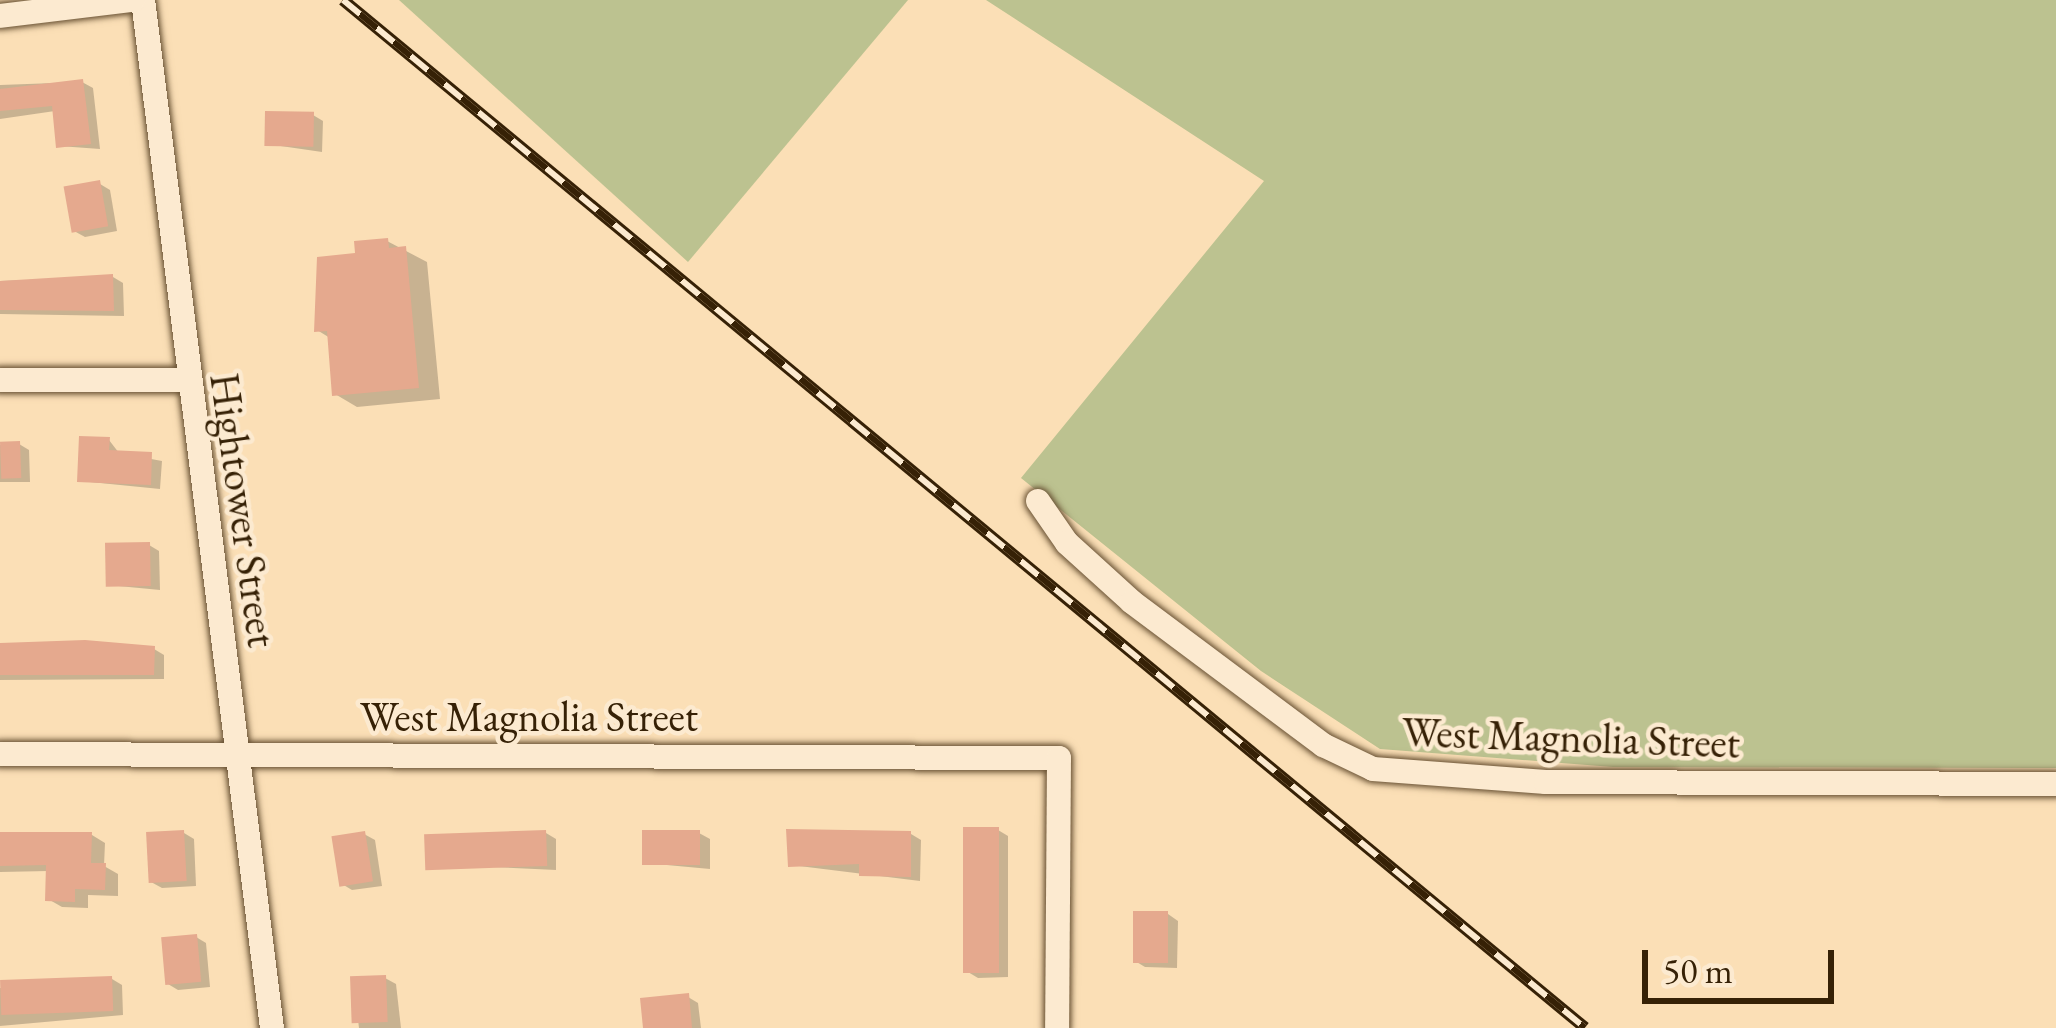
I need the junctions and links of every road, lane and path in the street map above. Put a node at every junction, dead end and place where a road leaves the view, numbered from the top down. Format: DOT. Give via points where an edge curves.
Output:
graph roads {
  1 [pos="133,0"];
  2 [pos="143,0"];
  3 [pos="0,16"];
  4 [pos="0,380"];
  5 [pos="186,380"];
  6 [pos="1038,501"];
  7 [pos="0,754"];
  8 [pos="236,757"];
  9 [pos="2056,784"];
  10 [pos="272,1028"];
  11 [pos="1057,1028"];
  1 -- 3 [label="street"];
  2 -- 5 [label="street, Hightower Street"];
  4 -- 5 [label="street"];
  5 -- 8 [label="street, Hightower Street"];
  6 -- 9 [label="street, West Magnolia Street" via="1067,543 1132,602 1309,735 1372,769 1546,782"];
  7 -- 8 [label="street, West Magnolia Street"];
  8 -- 10 [label="street, Hightower Street"];
  8 -- 11 [label="street, West Magnolia Street" via="1059,758"];
}
